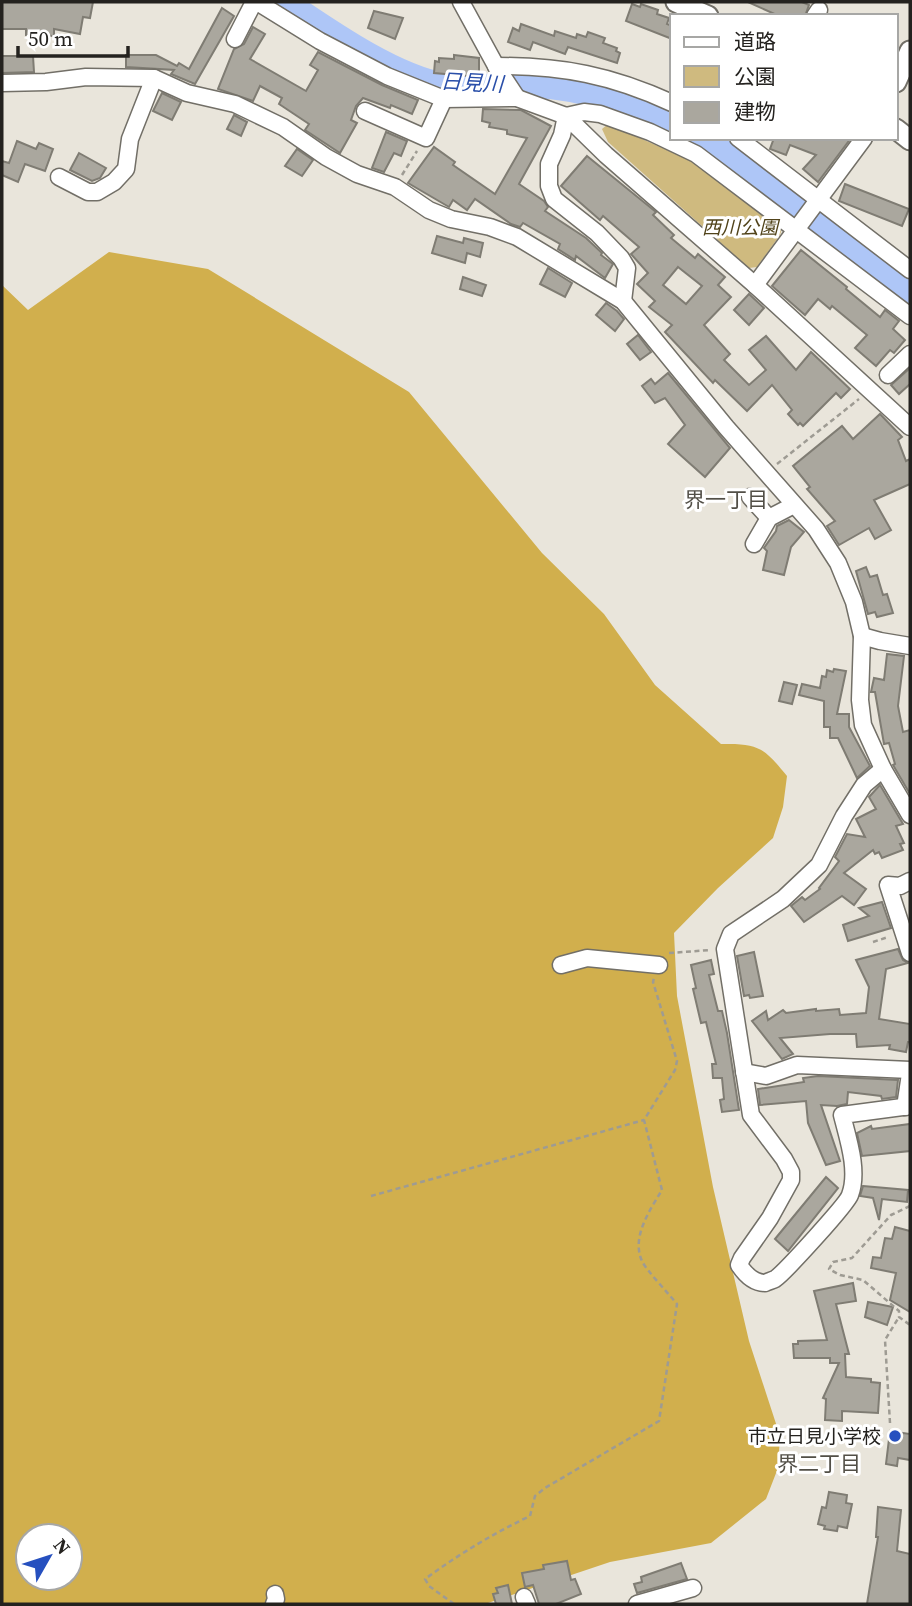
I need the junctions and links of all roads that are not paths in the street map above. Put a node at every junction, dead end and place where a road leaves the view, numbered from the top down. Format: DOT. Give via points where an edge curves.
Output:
graph roads {
  1 [pos="256,2"];
  2 [pos="461,2"];
  3 [pos="676,2"];
  4 [pos="703,14"];
  5 [pos="235,39"];
  6 [pos="910,51"];
  7 [pos="496,66"];
  8 [pos="154,78"];
  9 [pos="898,78"];
  10 [pos="2,83"];
  11 [pos="517,98"];
  12 [pos="444,99"];
  13 [pos="670,102"];
  14 [pos="365,111"];
  15 [pos="566,116"];
  16 [pos="741,140"];
  17 [pos="862,140"];
  18 [pos="59,177"];
  19 [pos="818,199"];
  20 [pos="796,230"];
  21 [pos="910,270"];
  22 [pos="755,285"];
  23 [pos="623,301"];
  24 [pos="910,316"];
  25 [pos="910,354"];
  26 [pos="888,375"];
  27 [pos="910,427"];
  28 [pos="750,497"];
  29 [pos="794,505"];
  30 [pos="769,518"];
  31 [pos="754,544"];
  32 [pos="862,636"];
  33 [pos="910,646"];
  34 [pos="883,769"];
  35 [pos="910,815"];
  36 [pos="910,881"];
  37 [pos="910,953"];
  38 [pos="561,965"];
  39 [pos="659,965"];
  40 [pos="910,1072"];
  41 [pos="744,1073"];
  42 [pos="907,1106"];
  43 [pos="693,1588"];
  44 [pos="640,1604"];
  1 -- 5 [label="street"];
  1 -- 12 [label="street" via="387,76"];
  2 -- 7 [label="street"];
  3 -- 4 [label="street"];
  6 -- 9 [label="street"];
  7 -- 11 [label="street"];
  7 -- 13 [label="street" via="532,66 607,77"];
  8 -- 10 [label="street"];
  8 -- 18 [label="street" via="130,139 126,169 114,182 88,192"];
  8 -- 23 [label="street" via="187,93 235,104 283,127 326,157 395,187 429,211 517,237"];
  11 -- 12 [label="street"];
  11 -- 15 [label="street"];
  12 -- 14 [label="street" via="426,138"];
  15 -- 20 [label="street" via="600,114 696,154"];
  15 -- 22 [label="street"];
  15 -- 23 [label="street" via="549,164 549,186 554,199 621,258 627,268"];
  16 -- 19 [label="street"];
  17 -- 19 [label="street"];
  19 -- 20 [label="street"];
  19 -- 21 [label="street"];
  20 -- 22 [label="street"];
  20 -- 24 [label="street"];
  22 -- 27 [label="street"];
  23 -- 29 [label="street"];
  25 -- 26 [label="street"];
  28 -- 30 [label="street"];
  29 -- 30 [label="street"];
  29 -- 32 [label="street" via="838,563"];
  30 -- 31 [label="street"];
  32 -- 33 [label="street"];
  32 -- 34 [label="street" via="863,725"];
  34 -- 35 [label="street"];
  34 -- 41 [label="street" via="864,785 819,865 783,899 731,934 725,948"];
  36 -- 37 [label="street" via="888,885"];
  38 -- 39 [label="street" via="587,958"];
  40 -- 41 [label="street" via="797,1065 766,1076"];
  40 -- 42 [label="street"];
  41 -- 42 [label="street" via="751,1115 791,1172 771,1218 739,1265 765,1283 795,1260 850,1198 852,1167 842,1115"];
  43 -- 44 [label="street"];
}
